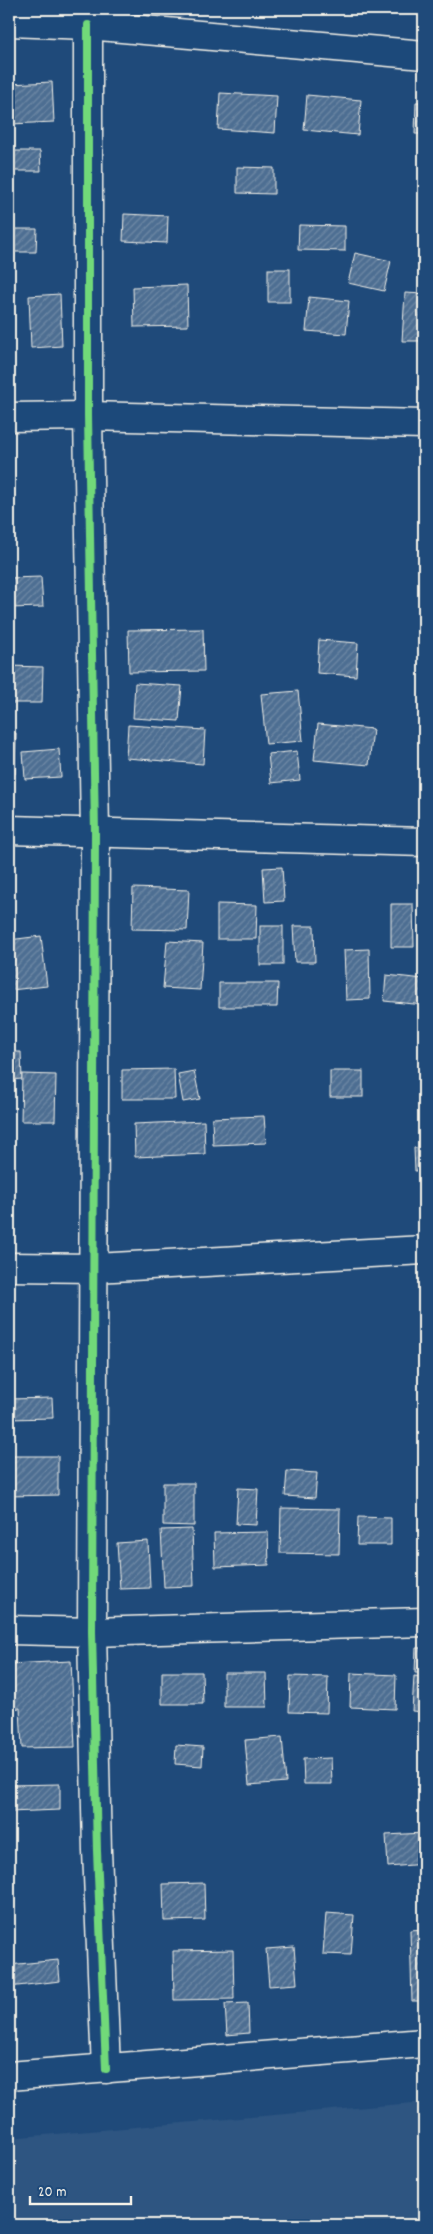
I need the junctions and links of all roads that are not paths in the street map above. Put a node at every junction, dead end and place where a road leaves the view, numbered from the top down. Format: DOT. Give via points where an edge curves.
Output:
graph roads {
  1 [pos="102,20"];
  2 [pos="9,22"];
  3 [pos="424,55"];
  4 [pos="88,416"];
  5 [pos="9,417"];
  6 [pos="424,424"];
  7 [pos="9,830"];
  8 [pos="95,832"];
  9 [pos="424,842"];
  10 [pos="424,1250"];
  11 [pos="9,1266"];
  12 [pos="95,1268"];
  13 [pos="424,1622"];
  14 [pos="9,1630"];
  15 [pos="92,1632"];
  16 [pos="424,2043"];
  17 [pos="106,2069"];
  18 [pos="9,2076"];
  1 -- 2 [label="street"];
  1 -- 3 [label="street"];
  1 -- 4 [label="street"];
  4 -- 5 [label="street"];
  4 -- 6 [label="street"];
  4 -- 8 [label="street"];
  7 -- 8 [label="street"];
  8 -- 9 [label="street"];
  8 -- 12 [label="street"];
  10 -- 12 [label="street"];
  11 -- 12 [label="street"];
  12 -- 15 [label="street"];
  13 -- 15 [label="street"];
  14 -- 15 [label="street"];
  15 -- 17 [label="street"];
  16 -- 17 [label="street"];
  17 -- 18 [label="street"];
}
